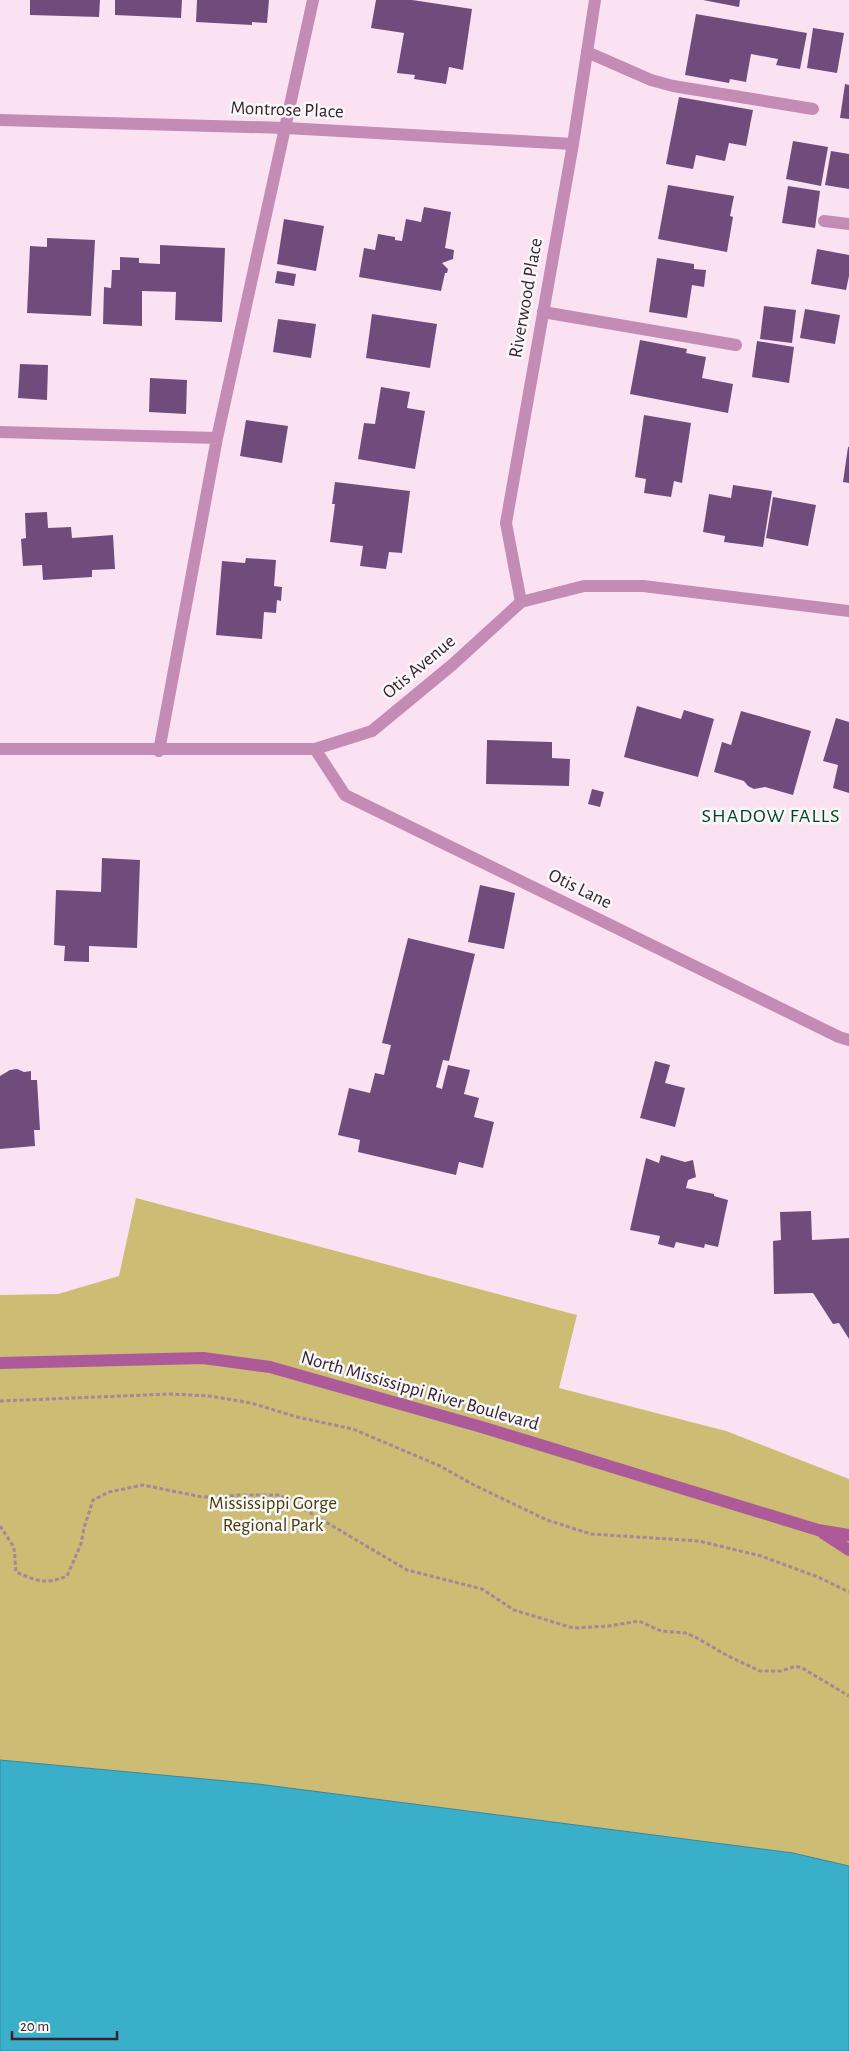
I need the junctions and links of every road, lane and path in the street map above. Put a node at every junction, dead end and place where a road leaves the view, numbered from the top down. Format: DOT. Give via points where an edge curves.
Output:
graph roads {
  1 [pos="313,0"];
  2 [pos="595,0"];
  3 [pos="587,52"];
  4 [pos="813,109"];
  5 [pos="0,120"];
  6 [pos="286,128"];
  7 [pos="573,144"];
  8 [pos="824,220"];
  9 [pos="849,224"];
  10 [pos="543,312"];
  11 [pos="736,345"];
  12 [pos="0,432"];
  13 [pos="218,438"];
  14 [pos="521,602"];
  15 [pos="849,611"];
  16 [pos="0,749"];
  17 [pos="315,749"];
  18 [pos="159,751"];
  19 [pos="849,1040"];
  20 [pos="0,1363"];
  21 [pos="0,1401"];
  22 [pos="0,1526"];
  23 [pos="818,1530"];
  24 [pos="849,1535"];
  25 [pos="849,1550"];
  26 [pos="849,1592"];
  27 [pos="849,1696"];
  1 -- 6 [label="street"];
  2 -- 3 [label="street, Riverwood Place"];
  3 -- 4 [label="street" via="651,80 673,86"];
  3 -- 7 [label="street, Riverwood Place"];
  5 -- 6 [label="street, Montrose Place"];
  6 -- 7 [label="street, Montrose Place"];
  6 -- 13 [label="street"];
  7 -- 10 [label="street, Riverwood Place"];
  8 -- 9 [label="street"];
  10 -- 11 [label="street"];
  10 -- 14 [label="street, Riverwood Place" via="506,523"];
  12 -- 13 [label="street"];
  13 -- 18 [label="street"];
  14 -- 15 [label="street, Otis Avenue" via="584,586 643,586"];
  14 -- 17 [label="street, Otis Avenue" via="372,731"];
  16 -- 18 [label="street, Otis Avenue"];
  17 -- 18 [label="street, Otis Avenue"];
  17 -- 19 [label="street, Otis Lane" via="346,795"];
  20 -- 23 [label="street, North Mississippi River Boulevard" via="203,1358 270,1367 485,1428"];
  21 -- 26 [label="path" via="170,1394 251,1403 353,1429 440,1466 548,1520 591,1534 699,1540 760,1556"];
  22 -- 27 [label="path" via="14,1547 16,1572 35,1580 52,1582 67,1576 81,1544 93,1500 109,1492 143,1485 202,1497 280,1495 407,1570 482,1589 514,1610 573,1628 639,1621 661,1631 686,1633 760,1671 781,1671 796,1666 804,1669"];
  23 -- 24 [label="street, North Mississippi River Boulevard"];
  23 -- 25 [label="street, North Mississippi River Boulevard"];
}
